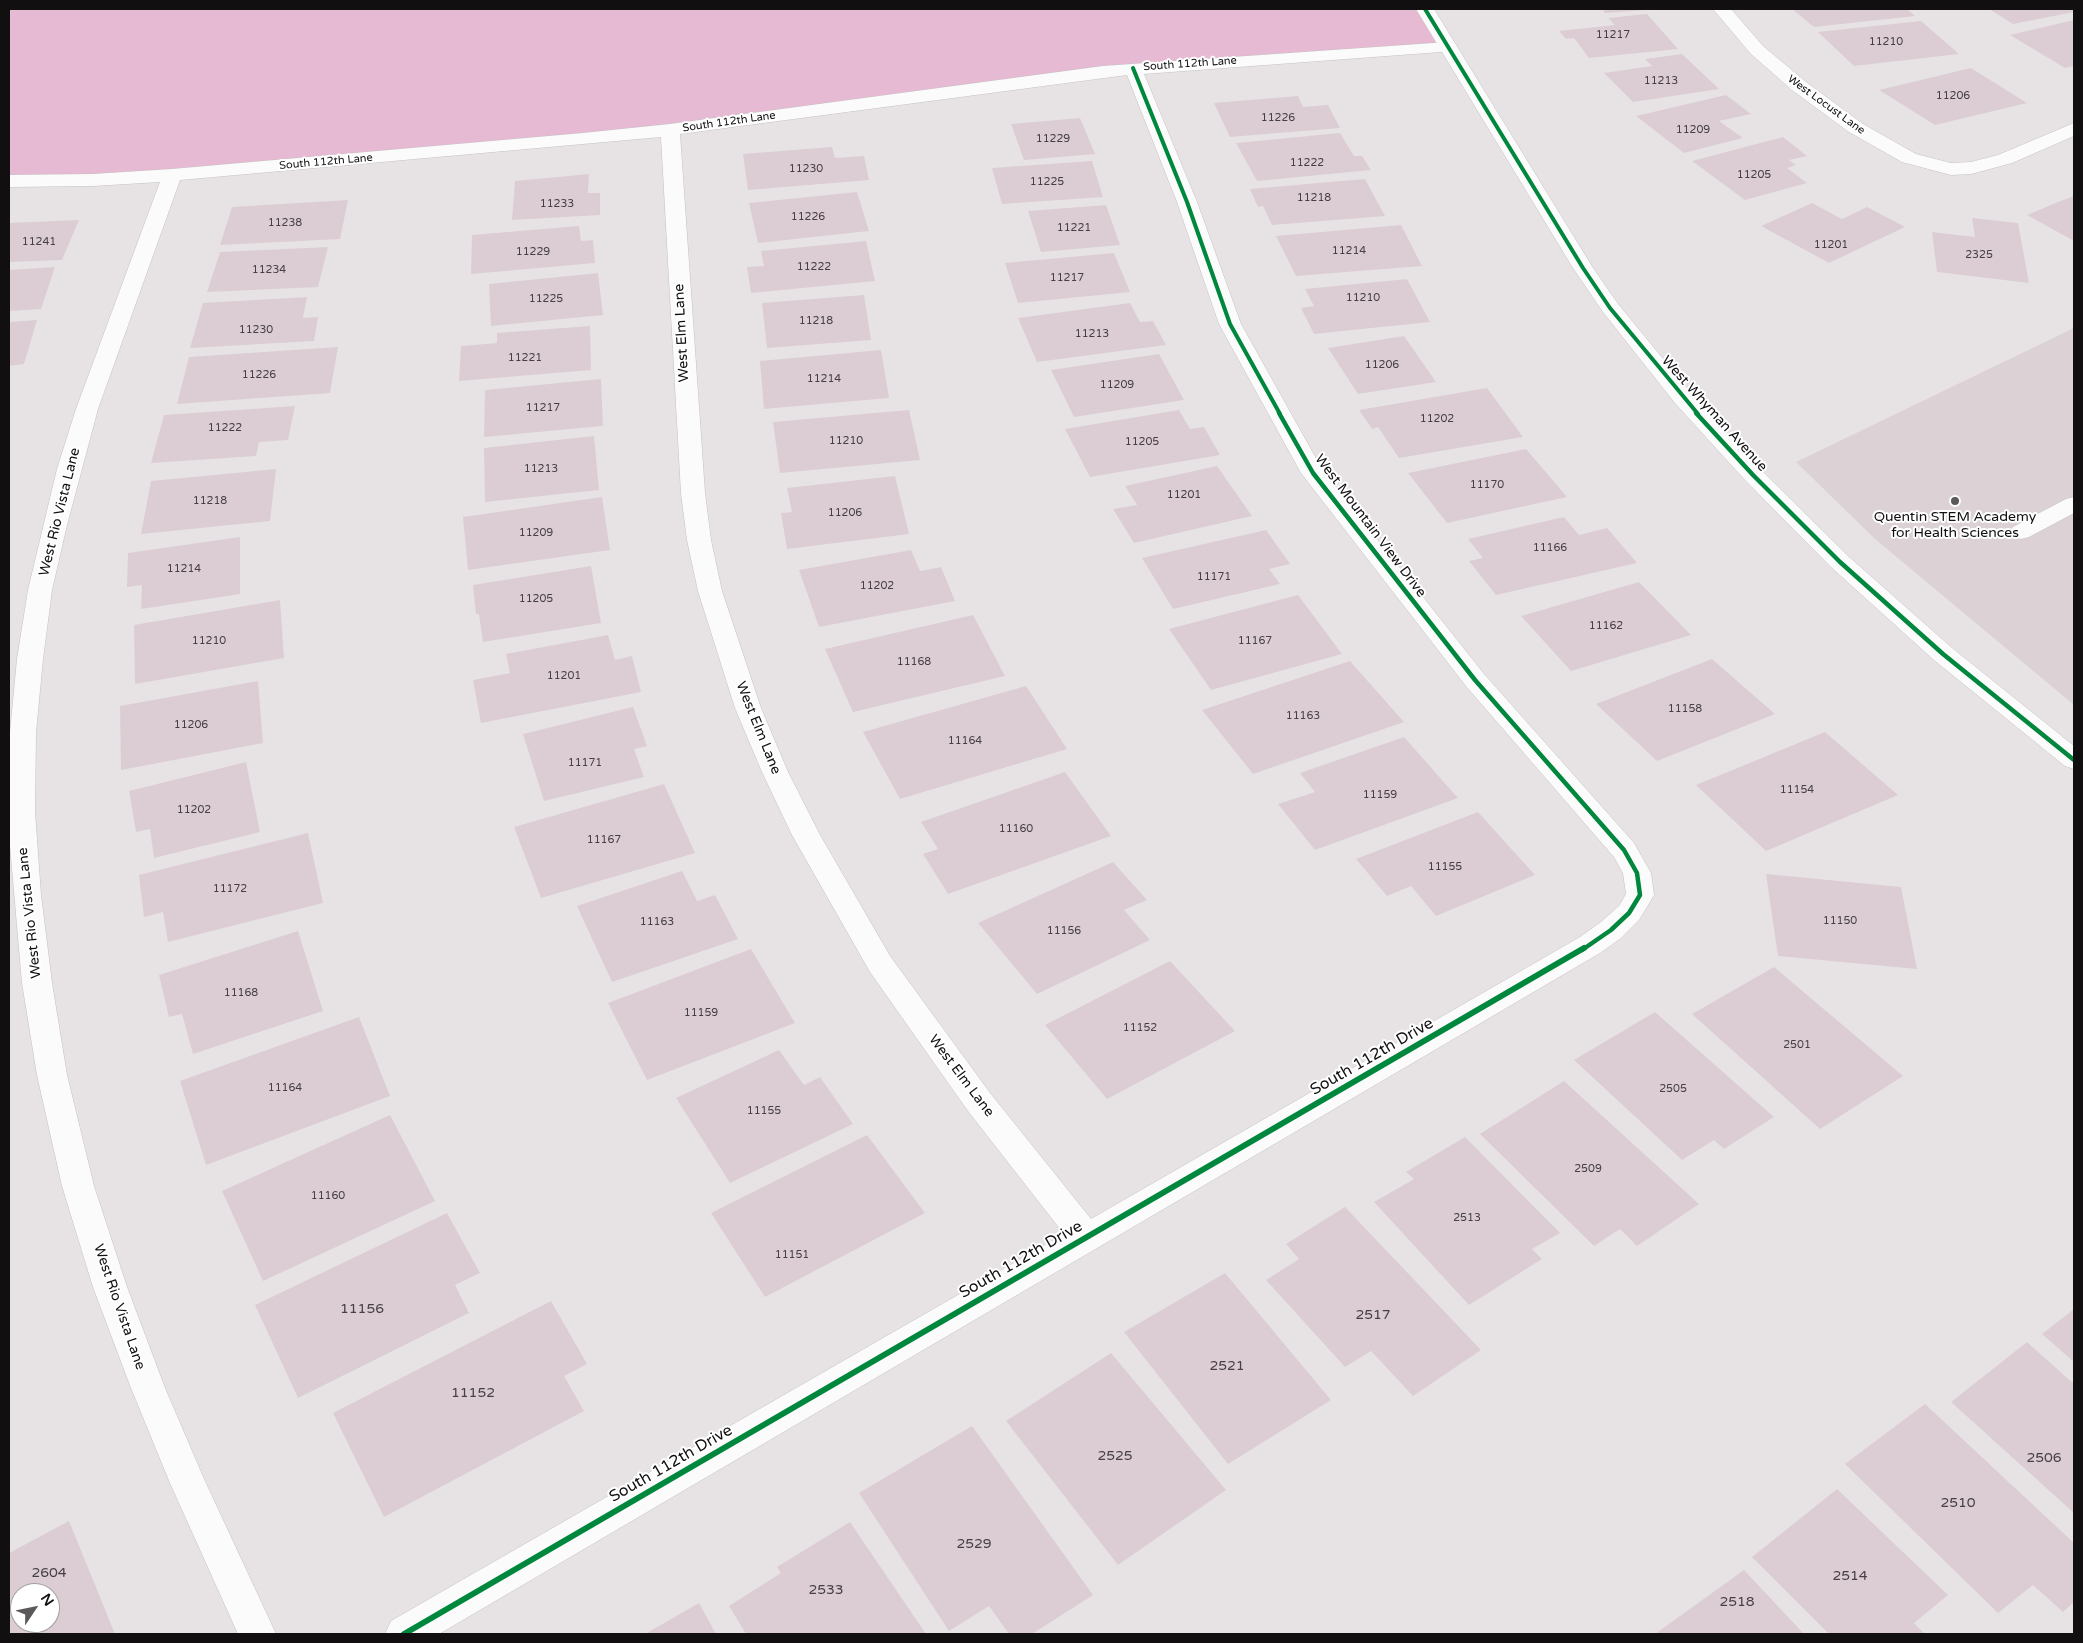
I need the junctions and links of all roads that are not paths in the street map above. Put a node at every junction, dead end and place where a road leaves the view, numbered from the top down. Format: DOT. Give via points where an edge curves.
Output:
graph roads {
  1 [pos="1425,9"];
  2 [pos="1722,9"];
  3 [pos="1448,47"];
  4 [pos="1133,68"];
  5 [pos="670,130"];
  6 [pos="2074,130"];
  7 [pos="172,175"];
  8 [pos="9,181"];
  9 [pos="2074,504"];
  10 [pos="2021,532"];
  11 [pos="2074,760"];
  12 [pos="1640,895"];
  13 [pos="1086,1237"];
  14 [pos="257,1634"];
  15 [pos="404,1634"];
  1 -- 3 [label="street, West Whyman Avenue"];
  2 -- 6 [label="street, West Locust Lane" via="1757,50 1825,107 1910,158 1951,169 1971,168 2005,159"];
  3 -- 4 [label="street, South 112th Lane"];
  3 -- 11 [label="street, West Whyman Avenue" via="1583,268 1628,331 1683,398 1753,475 1840,562 1943,654"];
  4 -- 5 [label="street, South 112th Lane"];
  4 -- 12 [label="street, West Mountain View Drive" via="1187,202 1230,324 1312,473 1475,680 1624,850 1637,873"];
  5 -- 7 [label="street, South 112th Lane"];
  5 -- 13 [label="street, West Elm Lane" via="689,451 699,540 710,591 748,708 806,835 880,964 979,1102"];
  7 -- 8 [label="street, South 112th Lane"];
  7 -- 14 [label="street, West Rio Vista Lane" via="87,409 54,525 30,659 23,732 21,812 37,983 52,1075 78,1186 110,1287 148,1388"];
  9 -- 10 [label="street"];
  12 -- 13 [label="street, South 112th Drive" via="1629,913 1590,945"];
  13 -- 15 [label="street, South 112th Drive"];
}
